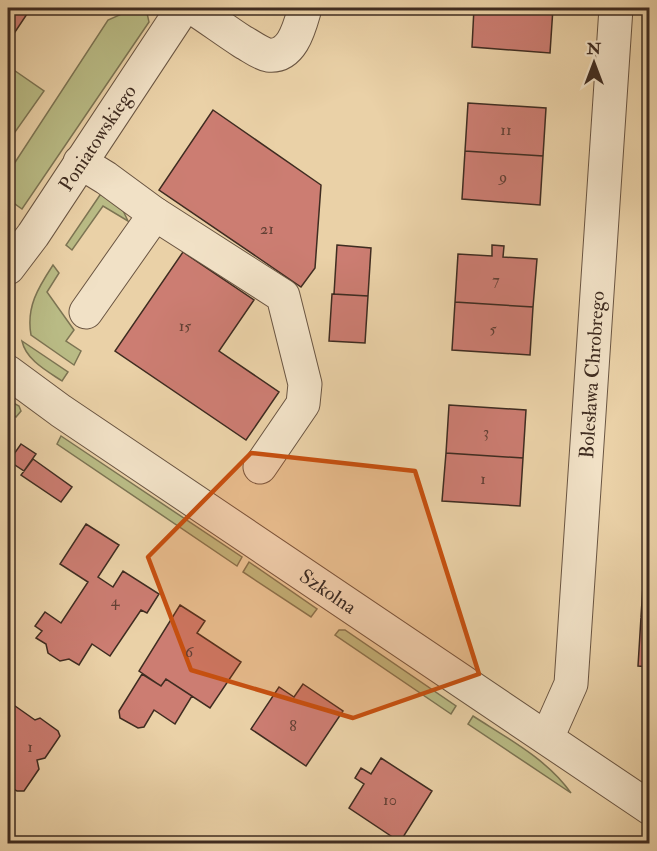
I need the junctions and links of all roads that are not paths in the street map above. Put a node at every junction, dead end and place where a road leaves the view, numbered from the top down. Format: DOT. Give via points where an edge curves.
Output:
graph roads {
  1 [pos="183,8"];
  2 [pos="193,8"];
  3 [pos="305,8"];
  4 [pos="616,8"];
  5 [pos="80,162"];
  6 [pos="155,214"];
  7 [pos="8,268"];
  8 [pos="86,312"];
  9 [pos="8,372"];
  10 [pos="260,467"];
  11 [pos="547,738"];
  12 [pos="650,808"];
  1 -- 5 [label="street, Poniatowskiego"];
  2 -- 3 [label="street" via="267,54 276,54 294,41"];
  4 -- 11 [label="street, Bolesława Chrobrego" via="571,684"];
  5 -- 6 [label="street"];
  5 -- 7 [label="street, Poniatowskiego"];
  6 -- 8 [label="street"];
  6 -- 10 [label="street" via="283,296 305,384 303,404"];
  9 -- 11 [label="street, Szkolna"];
  11 -- 12 [label="street, Szkolna"];
}
